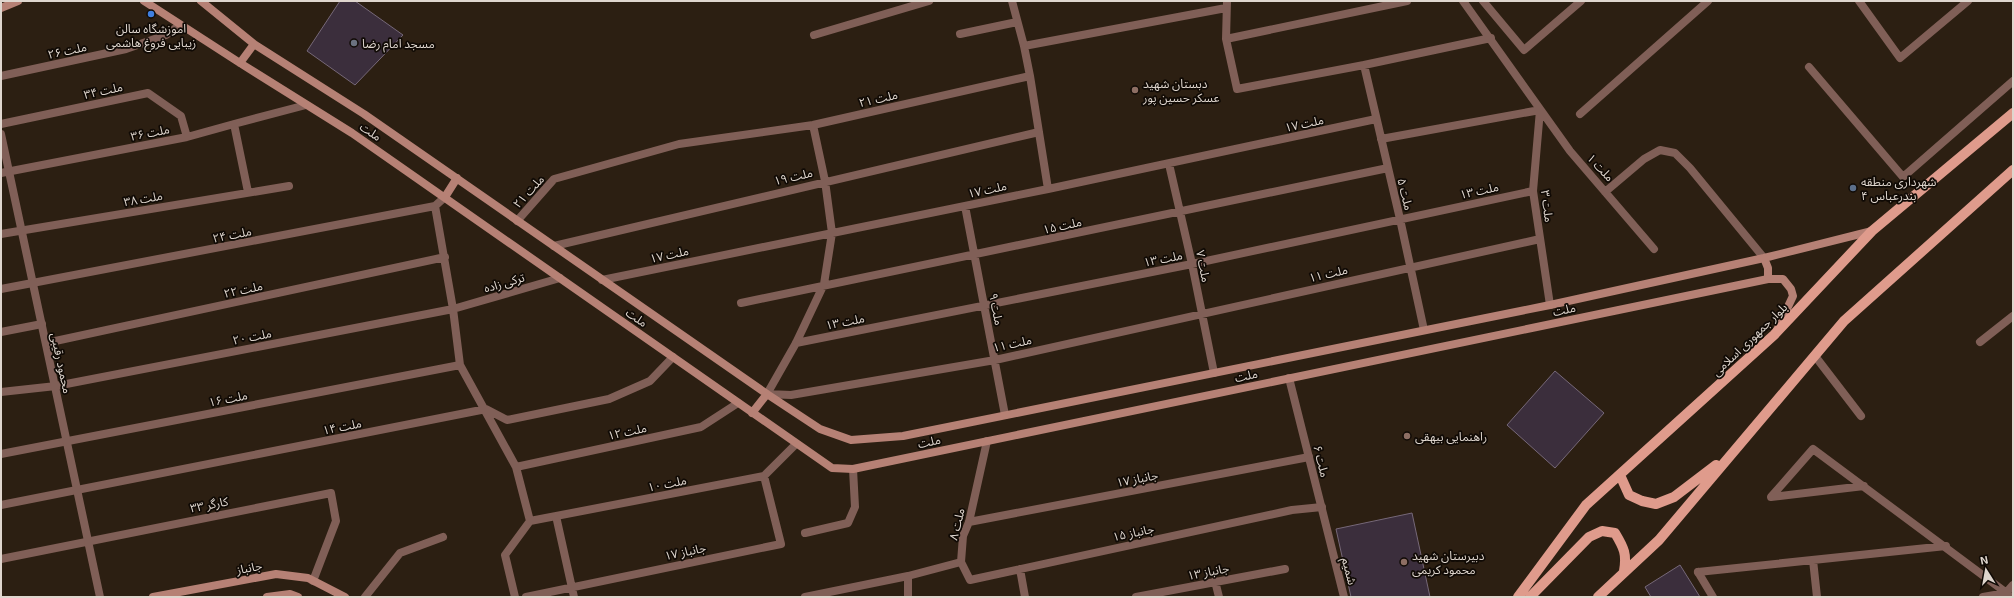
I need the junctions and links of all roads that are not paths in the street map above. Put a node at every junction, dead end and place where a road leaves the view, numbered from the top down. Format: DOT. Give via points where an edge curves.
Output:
graph roads {
  1 [pos="18,1"];
  2 [pos="144,1"];
  3 [pos="201,1"];
  4 [pos="929,1"];
  5 [pos="1012,1"];
  6 [pos="1407,1"];
  7 [pos="1463,1"];
  8 [pos="1483,1"];
  9 [pos="1581,1"];
  10 [pos="1708,1"];
  11 [pos="1859,1"];
  12 [pos="1968,1"];
  13 [pos="1227,4"];
  14 [pos="1,8"];
  15 [pos="1017,22"];
  16 [pos="180,24"];
  17 [pos="960,34"];
  18 [pos="814,35"];
  19 [pos="1491,38"];
  20 [pos="1226,39"];
  21 [pos="254,44"];
  22 [pos="1024,46"];
  23 [pos="240,63"];
  24 [pos="1364,65"];
  25 [pos="1809,67"];
  26 [pos="1,76"];
  27 [pos="1030,76"];
  28 [pos="2013,81"];
  29 [pos="306,105"];
  30 [pos="1540,110"];
  31 [pos="2013,113"];
  32 [pos="1580,114"];
  33 [pos="1376,120"];
  34 [pos="1,124"];
  35 [pos="234,124"];
  36 [pos="812,125"];
  37 [pos="1039,132"];
  38 [pos="1,134"];
  39 [pos="187,137"];
  40 [pos="1381,139"];
  41 [pos="1168,164"];
  42 [pos="1388,168"];
  43 [pos="2013,170"];
  44 [pos="5,172"];
  45 [pos="457,178"];
  46 [pos="825,181"];
  47 [pos="289,186"];
  48 [pos="1048,189"];
  49 [pos="1533,191"];
  50 [pos="248,192"];
  51 [pos="1605,192"];
  52 [pos="445,197"];
  53 [pos="435,206"];
  54 [pos="965,206"];
  55 [pos="1180,212"];
  56 [pos="1400,219"];
  57 [pos="517,221"];
  58 [pos="22,231"];
  59 [pos="1872,231"];
  60 [pos="832,233"];
  61 [pos="1,234"];
  62 [pos="1540,239"];
  63 [pos="554,246"];
  64 [pos="1654,249"];
  65 [pos="974,255"];
  66 [pos="445,257"];
  67 [pos="1764,258"];
  68 [pos="1192,264"];
  69 [pos="1410,266"];
  70 [pos="560,278"];
  71 [pos="1768,279"];
  72 [pos="602,280"];
  73 [pos="33,284"];
  74 [pos="824,284"];
  75 [pos="1,289"];
  76 [pos="741,303"];
  77 [pos="984,305"];
  78 [pos="1550,305"];
  79 [pos="453,309"];
  80 [pos="1202,314"];
  81 [pos="2013,316"];
  82 [pos="42,324"];
  83 [pos="1424,330"];
  84 [pos="1,332"];
  85 [pos="1774,335"];
  86 [pos="1980,342"];
  87 [pos="46,343"];
  88 [pos="796,343"];
  89 [pos="1815,356"];
  90 [pos="673,357"];
  91 [pos="995,360"];
  92 [pos="460,365"];
  93 [pos="1214,373"];
  94 [pos="1289,378"];
  95 [pos="56,386"];
  96 [pos="1,392"];
  97 [pos="767,394"];
  98 [pos="738,403"];
  99 [pos="486,409"];
  100 [pos="752,413"];
  101 [pos="1005,415"];
  102 [pos="1860,416"];
  103 [pos="987,441"];
  104 [pos="67,442"];
  105 [pos="796,444"];
  106 [pos="1,454"];
  107 [pos="1732,454"];
  108 [pos="1309,457"];
  109 [pos="516,467"];
  110 [pos="854,469"];
  111 [pos="1620,475"];
  112 [pos="764,476"];
  113 [pos="1864,486"];
  114 [pos="77,491"];
  115 [pos="1,505"];
  116 [pos="1322,507"];
  117 [pos="556,516"];
  118 [pos="530,521"];
  119 [pos="969,522"];
  120 [pos="805,533"];
  121 [pos="442,537"];
  122 [pos="88,541"];
  123 [pos="1946,546"];
  124 [pos="1332,550"];
  125 [pos="1,559"];
  126 [pos="1813,560"];
  127 [pos="961,562"];
  128 [pos="1020,569"];
  129 [pos="1285,569"];
  130 [pos="1624,571"];
  131 [pos="908,576"];
  132 [pos="313,581"];
  133 [pos="1215,581"];
  134 [pos="2013,585"];
  135 [pos="572,587"];
  136 [pos="2009,595"];
  137 [pos="100,597"];
  138 [pos="153,597"];
  139 [pos="267,597"];
  140 [pos="298,597"];
  141 [pos="344,597"];
  142 [pos="365,597"];
  143 [pos="515,597"];
  144 [pos="526,597"];
  145 [pos="574,597"];
  146 [pos="805,597"];
  147 [pos="908,597"];
  148 [pos="1025,597"];
  149 [pos="1136,597"];
  150 [pos="1219,597"];
  151 [pos="1344,597"];
  152 [pos="1518,597"];
  153 [pos="1530,597"];
  154 [pos="1598,597"];
  155 [pos="1713,597"];
  156 [pos="1817,597"];
  157 [pos="1983,597"];
  1 -- 14 [label="main road"];
  2 -- 16 [label="main road, ملت"];
  3 -- 21 [label="main road, ملت"];
  4 -- 18 [label="street"];
  5 -- 15 [label="street"];
  6 -- 20 [label="street"];
  7 -- 19 [label="street, ملت ۱"];
  8 -- 9 [label="street" via="1524,50"];
  10 -- 32 [label="street"];
  11 -- 12 [label="street" via="1900,58"];
  13 -- 20 [label="street"];
  13 -- 22 [label="street"];
  15 -- 17 [label="street"];
  15 -- 22 [label="street"];
  16 -- 23 [label="main road, ملت"];
  16 -- 26 [label="street, ملت ۲۶" via="166,35 126,49"];
  19 -- 24 [label="street"];
  19 -- 30 [label="street, ملت ۱"];
  20 -- 24 [label="street" via="1237,89"];
  21 -- 23 [label="main road"];
  21 -- 45 [label="main road, ملت" via="364,114"];
  22 -- 27 [label="street"];
  23 -- 29 [label="main road, ملت"];
  24 -- 33 [label="street, ملت ۵"];
  25 -- 28 [label="street" via="1903,176"];
  27 -- 36 [label="street, ملت ۲۱"];
  27 -- 37 [label="street"];
  29 -- 35 [label="street, ملت ۳۶"];
  29 -- 52 [label="main road, ملت" via="352,133"];
  30 -- 40 [label="street"];
  30 -- 49 [label="street, ملت ۳"];
  30 -- 51 [label="street, ملت ۱"];
  31 -- 59 [label="main road, بلوار جمهوری اسلامی"];
  33 -- 40 [label="street, ملت ۵"];
  33 -- 41 [label="street, ملت ۱۷"];
  34 -- 39 [label="street, ملت ۳۴" via="148,93 181,116"];
  35 -- 39 [label="street, ملت ۳۶"];
  35 -- 50 [label="street"];
  36 -- 46 [label="street"];
  36 -- 57 [label="street, ملت ۲۱" via="679,144 554,179"];
  37 -- 46 [label="street, ملت ۱۹"];
  37 -- 48 [label="street"];
  38 -- 44 [label="street, محمود رقیبی"];
  39 -- 44 [label="street, ملت ۳۶"];
  40 -- 42 [label="street, ملت ۵"];
  41 -- 48 [label="street, ملت ۱۷"];
  41 -- 55 [label="street, ملت ۷"];
  42 -- 55 [label="street, ملت ۱۵"];
  42 -- 56 [label="street, ملت ۵"];
  43 -- 89 [label="main road" via="1844,321"];
  44 -- 58 [label="street, محمود رقیبی"];
  45 -- 52 [label="main road"];
  45 -- 57 [label="main road, ملت"];
  46 -- 60 [label="street"];
  46 -- 63 [label="street, ملت ۱۹"];
  47 -- 50 [label="street, ملت ۳۸"];
  48 -- 54 [label="street, ملت ۱۷"];
  49 -- 56 [label="street, ملت ۱۳"];
  49 -- 62 [label="street, ملت ۳"];
  50 -- 58 [label="street, ملت ۳۸"];
  51 -- 64 [label="street"];
  51 -- 67 [label="street, ملت ۱" via="1644,159 1660,150 1675,153"];
  52 -- 53 [label="street"];
  52 -- 70 [label="main road, ملت"];
  53 -- 66 [label="street"];
  53 -- 73 [label="street, ملت ۲۴"];
  54 -- 60 [label="street, ملت ۱۷"];
  54 -- 65 [label="street, ملت ۹"];
  55 -- 65 [label="street, ملت ۱۵"];
  55 -- 68 [label="street, ملت ۷"];
  56 -- 68 [label="street, ملت ۱۳"];
  56 -- 69 [label="street, ملت ۵"];
  57 -- 63 [label="main road, ملت"];
  58 -- 61 [label="street, ملت ۳۸"];
  58 -- 73 [label="street, محمود رقیبی"];
  59 -- 67 [label="main road, ملت"];
  59 -- 85 [label="main road, بلوار جمهوری اسلامی"];
  60 -- 72 [label="street, ملت ۱۷"];
  60 -- 74 [label="street"];
  62 -- 69 [label="street, ملت ۱۱"];
  62 -- 78 [label="street, ملت ۳"];
  63 -- 72 [label="main road, ملت"];
  65 -- 74 [label="street, ملت ۱۵"];
  65 -- 77 [label="street, ملت ۹"];
  66 -- 79 [label="street"];
  66 -- 87 [label="street, ملت ۲۲"];
  67 -- 71 [label="main road" via="1768,268"];
  67 -- 78 [label="main road, ملت"];
  68 -- 77 [label="street, ملت ۱۳"];
  68 -- 80 [label="street, ملت ۷"];
  69 -- 80 [label="street, ملت ۱۱"];
  69 -- 83 [label="street, ملت ۵"];
  70 -- 79 [label="street, ترکی زاده"];
  70 -- 90 [label="main road, ملت"];
  71 -- 85 [label="main road, ملت" via="1783,279 1793,296"];
  71 -- 94 [label="main road, ملت"];
  72 -- 97 [label="main road, ملت"];
  73 -- 75 [label="street, ملت ۲۴"];
  73 -- 82 [label="street, محمود رقیبی"];
  74 -- 76 [label="street, ملت ۱۵"];
  74 -- 88 [label="street"];
  77 -- 88 [label="street, ملت ۱۳"];
  77 -- 91 [label="street, ملت ۹"];
  78 -- 83 [label="main road, ملت"];
  79 -- 92 [label="street"];
  79 -- 95 [label="street, ملت ۲۰"];
  80 -- 91 [label="street, ملت ۱۱"];
  80 -- 93 [label="street, ملت ۷"];
  81 -- 86 [label="street"];
  82 -- 84 [label="street"];
  82 -- 87 [label="street, محمود رقیبی"];
  83 -- 93 [label="main road, ملت"];
  85 -- 111 [label="main road, بلوار جمهوری اسلامی"];
  87 -- 95 [label="street, محمود رقیبی"];
  88 -- 97 [label="street"];
  89 -- 102 [label="street"];
  89 -- 107 [label="main road"];
  90 -- 98 [label="main road, ملت"];
  90 -- 99 [label="street" via="650,381 608,399 507,420"];
  91 -- 97 [label="street, ملت ۱۱" via="791,395"];
  91 -- 101 [label="street, ملت ۹"];
  92 -- 99 [label="street"];
  92 -- 104 [label="street, ملت ۱۶"];
  93 -- 101 [label="main road, ملت"];
  94 -- 103 [label="main road, ملت"];
  94 -- 108 [label="street, ملت ۶"];
  95 -- 96 [label="street, ملت ۲۰"];
  95 -- 104 [label="street, محمود رقیبی"];
  97 -- 100 [label="main road"];
  97 -- 101 [label="main road, ملت" via="820,429 851,440 903,436"];
  98 -- 100 [label="main road, ملت"];
  98 -- 109 [label="street, ملت ۱۲" via="701,427"];
  99 -- 109 [label="street"];
  99 -- 114 [label="street, ملت ۱۴"];
  100 -- 105 [label="main road, ملت"];
  103 -- 110 [label="main road, ملت"];
  103 -- 119 [label="street, ملت ۸"];
  104 -- 106 [label="street, ملت ۱۶"];
  104 -- 114 [label="street, محمود رقیبی"];
  105 -- 110 [label="main road, ملت" via="832,468"];
  105 -- 112 [label="street"];
  107 -- 111 [label="main road" via="1674,497 1656,504 1629,495"];
  107 -- 130 [label="main road" via="1659,540"];
  108 -- 116 [label="street, ملت ۶"];
  108 -- 119 [label="street, جانباز ۱۷"];
  109 -- 118 [label="street"];
  110 -- 120 [label="street" via="855,507 848,523"];
  111 -- 152 [label="main road, بلوار جمهوری اسلامی" via="1586,505"];
  112 -- 117 [label="street, ملت ۱۰"];
  112 -- 135 [label="street, جانباز ۱۷" via="781,544"];
  113 -- 113 [label="street" via="1813,449 1770,497 1825,491"];
  113 -- 123 [label="street"];
  114 -- 115 [label="street, ملت ۱۴"];
  114 -- 122 [label="street, محمود رقیبی"];
  116 -- 124 [label="street, ملت ۶"];
  116 -- 128 [label="street, جانباز ۱۵" via="1284,512"];
  117 -- 118 [label="street, ملت ۱۰"];
  117 -- 135 [label="street"];
  118 -- 143 [label="street" via="505,555"];
  119 -- 127 [label="street, ملت ۸" via="963,536"];
  121 -- 142 [label="street" via="400,553"];
  122 -- 125 [label="street, کارگر ۳۳"];
  122 -- 132 [label="street, کارگر ۳۳" via="331,492 336,521"];
  122 -- 137 [label="street, محمود رقیبی"];
  123 -- 126 [label="street"];
  123 -- 136 [label="street"];
  124 -- 151 [label="street, شمیم"];
  126 -- 155 [label="street" via="1698,572"];
  126 -- 156 [label="street"];
  127 -- 128 [label="street, جانباز ۱۵" via="970,580"];
  127 -- 131 [label="street"];
  128 -- 148 [label="street"];
  129 -- 133 [label="street, جانباز ۱۳"];
  130 -- 153 [label="main road" via="1626,557 1622,545 1615,533 1602,531 1589,537"];
  130 -- 154 [label="main road"];
  131 -- 146 [label="street"];
  131 -- 147 [label="street"];
  132 -- 138 [label="main road, جانباز" via="308,578 276,574"];
  132 -- 141 [label="main road, جانباز"];
  133 -- 149 [label="street, جانباز ۱۳"];
  133 -- 150 [label="street"];
  134 -- 136 [label="street"];
  135 -- 144 [label="street, جانباز ۱۷"];
  135 -- 145 [label="street"];
  136 -- 157 [label="street"];
  139 -- 140 [label="main road" via="290,594"];
}
